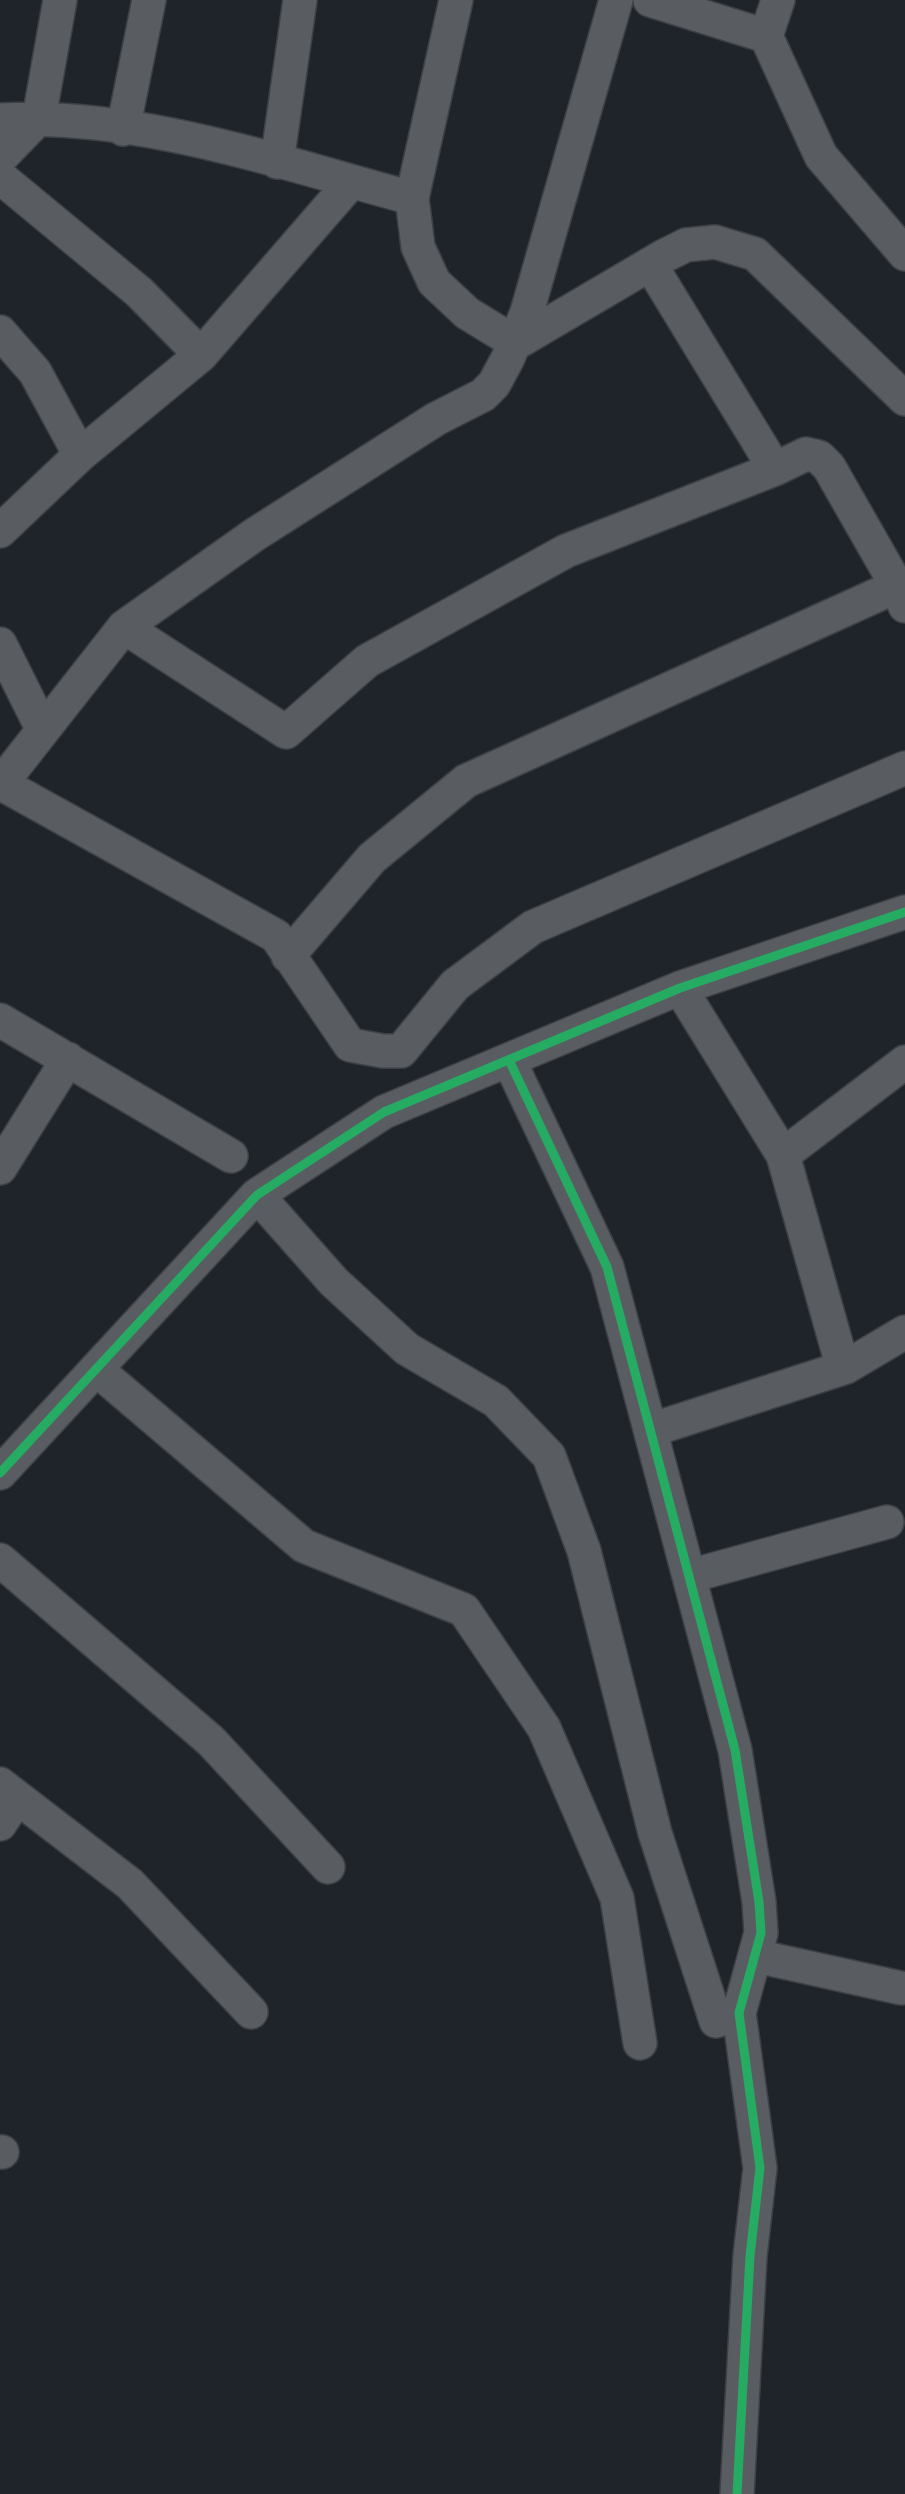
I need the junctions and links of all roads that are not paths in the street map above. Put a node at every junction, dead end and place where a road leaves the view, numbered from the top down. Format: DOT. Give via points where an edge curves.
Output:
graph roads {
  1 [pos="60,0"];
  2 [pos="149,0"];
  3 [pos="300,0"];
  4 [pos="456,0"];
  5 [pos="616,0"];
  6 [pos="778,0"];
  7 [pos="661,2"];
  8 [pos="766,36"];
  9 [pos="39,118"];
  10 [pos="0,120"];
  11 [pos="123,129"];
  12 [pos="0,158"];
  13 [pos="277,162"];
  14 [pos="0,177"];
  15 [pos="351,182"];
  16 [pos="412,198"];
  17 [pos="905,255"];
  18 [pos="650,264"];
  19 [pos="0,332"];
  20 [pos="201,355"];
  21 [pos="506,361"];
  22 [pos="905,399"];
  23 [pos="80,455"];
  24 [pos="775,469"];
  25 [pos="0,531"];
  26 [pos="901,596"];
  27 [pos="124,627"];
  28 [pos="0,644"];
  29 [pos="43,730"];
  30 [pos="905,768"];
  31 [pos="0,784"];
  32 [pos="905,912"];
  33 [pos="288,956"];
  34 [pos="680,988"];
  35 [pos="0,1020"];
  36 [pos="68,1059"];
  37 [pos="509,1060"];
  38 [pos="905,1062"];
  39 [pos="783,1155"];
  40 [pos="231,1156"];
  41 [pos="0,1168"];
  42 [pos="257,1195"];
  43 [pos="905,1332"];
  44 [pos="843,1368"];
  45 [pos="96,1369"];
  46 [pos="651,1431"];
  47 [pos="0,1473"];
  48 [pos="887,1522"];
  49 [pos="0,1560"];
  50 [pos="690,1576"];
  51 [pos="6,1802"];
  52 [pos="328,1867"];
  53 [pos="756,1956"];
  54 [pos="901,1988"];
  55 [pos="251,2012"];
  56 [pos="738,2013"];
  57 [pos="640,2043"];
  58 [pos="737,2494"];
  1 -- 9 [label="street"];
  2 -- 11 [label="street"];
  3 -- 13 [label="street"];
  4 -- 16 [label="street"];
  5 -- 21 [label="street" via="527,312"];
  6 -- 8 [label="street"];
  7 -- 8 [label="street"];
  8 -- 17 [label="street" via="821,156"];
  9 -- 10 [label="street"];
  9 -- 11 [label="street"];
  9 -- 12 [label="street"];
  11 -- 13 [label="street" via="177,135"];
  13 -- 15 [label="street"];
  14 -- 20 [label="street" via="139,292"];
  15 -- 16 [label="street"];
  15 -- 20 [label="street"];
  16 -- 21 [label="street" via="418,247 434,282 467,313"];
  18 -- 21 [label="street"];
  18 -- 22 [label="street" via="686,245 715,242 755,254"];
  18 -- 24 [label="street"];
  19 -- 23 [label="street" via="35,372"];
  20 -- 23 [label="street"];
  21 -- 27 [label="street" via="483,394 436,419 254,535"];
  23 -- 25 [label="street"];
  24 -- 26 [label="street" via="806,454 819,457 829,467"];
  24 -- 27 [label="street" via="566,550 367,661 286,732"];
  26 -- 33 [label="street" via="466,780 372,858"];
  27 -- 29 [label="street"];
  28 -- 29 [label="street"];
  29 -- 31 [label="street"];
  30 -- 33 [label="street" via="533,927 455,985 401,1051 383,1052 350,1045"];
  31 -- 33 [label="street" via="276,936"];
  32 -- 34 [label="street"];
  34 -- 37 [label="street"];
  34 -- 39 [label="street"];
  35 -- 36 [label="street"];
  36 -- 40 [label="street"];
  36 -- 41 [label="street"];
  37 -- 42 [label="street" via="384,1112"];
  37 -- 46 [label="street" via="607,1267"];
  38 -- 39 [label="street"];
  39 -- 44 [label="street"];
  42 -- 45 [label="street"];
  42 -- 56 [label="street" via="334,1282 407,1349 496,1401 549,1456 584,1551 655,1833 716,2021"];
  43 -- 44 [label="street"];
  44 -- 46 [label="street"];
  45 -- 47 [label="street"];
  45 -- 57 [label="street" via="304,1546 464,1610 544,1728 616,1898"];
  46 -- 50 [label="street"];
  48 -- 50 [label="street"];
  49 -- 52 [label="street" via="212,1741"];
  50 -- 53 [label="street" via="735,1750 759,1902"];
  51 -- 55 [label="street" via="130,1884"];
  53 -- 54 [label="street"];
  53 -- 56 [label="street"];
  56 -- 58 [label="street" via="760,2168 750,2256"];
}
